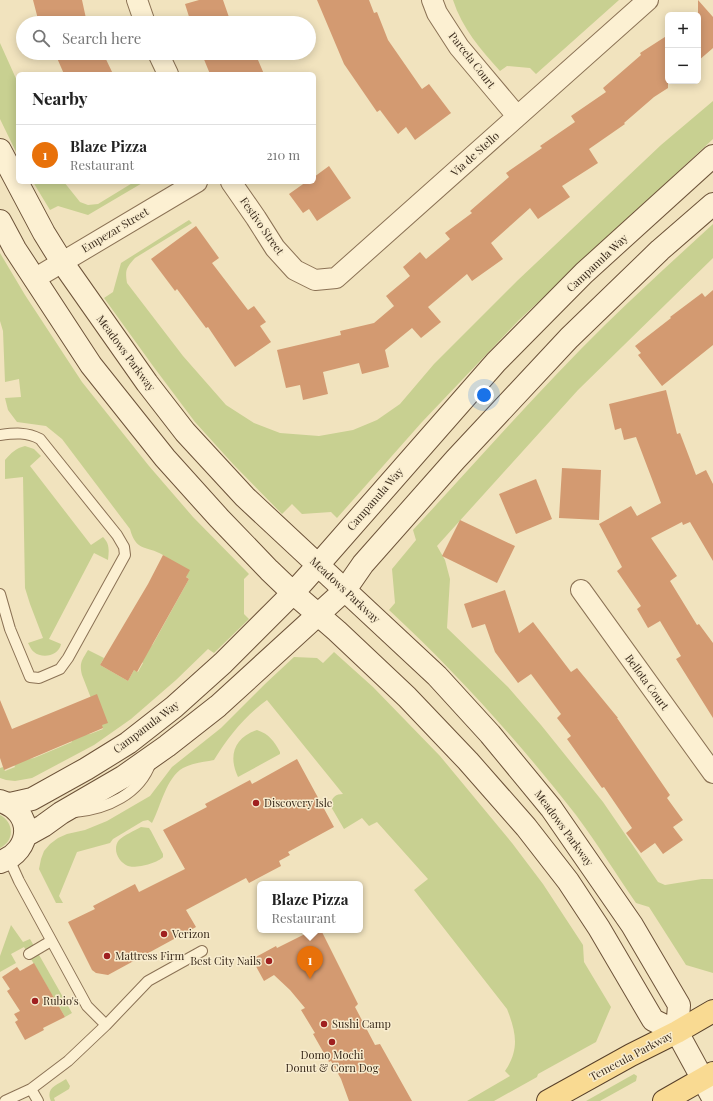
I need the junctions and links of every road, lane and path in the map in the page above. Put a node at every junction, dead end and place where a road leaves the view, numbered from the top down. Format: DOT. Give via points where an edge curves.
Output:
graph roads {
  1 [pos="136,0"];
  2 [pos="432,0"];
  3 [pos="648,0"];
  4 [pos="142,16"];
  5 [pos="161,60"];
  6 [pos="167,72"];
  7 [pos="517,116"];
  8 [pos="0,150"];
  9 [pos="713,156"];
  10 [pos="16,180"];
  11 [pos="18,184"];
  12 [pos="194,184"];
  13 [pos="232,184"];
  14 [pos="713,204"];
  15 [pos="0,221"];
  16 [pos="62,262"];
  17 [pos="295,270"];
  18 [pos="34,279"];
  19 [pos="0,435"];
  20 [pos="318,565"];
  21 [pos="345,590"];
  22 [pos="582,590"];
  23 [pos="293,593"];
  24 [pos="0,594"];
  25 [pos="2,613"];
  26 [pos="318,614"];
  27 [pos="713,773"];
  28 [pos="5,802"];
  29 [pos="25,836"];
  30 [pos="4,861"];
  31 [pos="51,941"];
  32 [pos="202,951"];
  33 [pos="29,954"];
  34 [pos="713,1010"];
  35 [pos="106,1025"];
  36 [pos="677,1032"];
  37 [pos="708,1076"];
  38 [pos="31,1089"];
  39 [pos="713,1098"];
  40 [pos="6,1101"];
  41 [pos="38,1101"];
  42 [pos="548,1101"];
  43 [pos="664,1101"];
  1 -- 4 [label="street"];
  2 -- 7 [label="street, Parcela Court" via="437,13 460,47"];
  3 -- 7 [label="street, Via de Stello"];
  5 -- 6 [label="street"];
  7 -- 17 [label="street, Via de Stello" via="336,278 315,280"];
  8 -- 10 [label="main road, Meadows Parkway"];
  9 -- 20 [label="main road, Campanula Way" via="584,273 496,362"];
  11 -- 16 [label="main road, Meadows Parkway"];
  12 -- 16 [label="street, Empezar Street"];
  13 -- 17 [label="street, Festivo Street" via="275,248"];
  14 -- 21 [label="main road" via="660,250 569,338 455,460 363,564"];
  15 -- 18 [label="main road"];
  16 -- 18 [label="street, Empezar Street"];
  16 -- 20 [label="main road, Meadows Parkway" via="147,383 186,432 245,497"];
  18 -- 23 [label="main road" via="92,365 164,458"];
  19 -- 25 [label="lane" via="32,434 40,439 117,535 125,555 60,669 39,678 30,677"];
  20 -- 21 [label="main road, Meadows Parkway"];
  20 -- 23 [label="main road, Campanula Way"];
  21 -- 26 [label="main road"];
  21 -- 36 [label="main road, Meadows Parkway" via="437,676 490,734 551,808 632,925 679,1005"];
  22 -- 27 [label="street, Bellota Court"];
  23 -- 26 [label="main road"];
  23 -- 28 [label="main road, Campanula Way" via="209,676 128,743 32,799"];
  24 -- 25 [label="lane"];
  26 -- 29 [label="main road" via="218,706 153,756"];
  26 -- 36 [label="main road" via="407,697 526,827 572,887 653,1020"];
  28 -- 29 [label="main road" via="17,809 22,817"];
  29 -- 30 [label="main road" via="17,853"];
  30 -- 31 [label="lane"];
  31 -- 33 [label="lane"];
  31 -- 35 [label="lane" via="87,1006"];
  32 -- 35 [label="lane" via="148,982"];
  34 -- 36 [label="main road, Temecula Parkway"];
  35 -- 38 [label="lane" via="68,1061"];
  36 -- 37 [label="main road"];
  36 -- 42 [label="main road, Temecula Parkway"];
  37 -- 39 [label="main road"];
  37 -- 43 [label="main road"];
  38 -- 40 [label="lane"];
  38 -- 41 [label="lane"];
}
